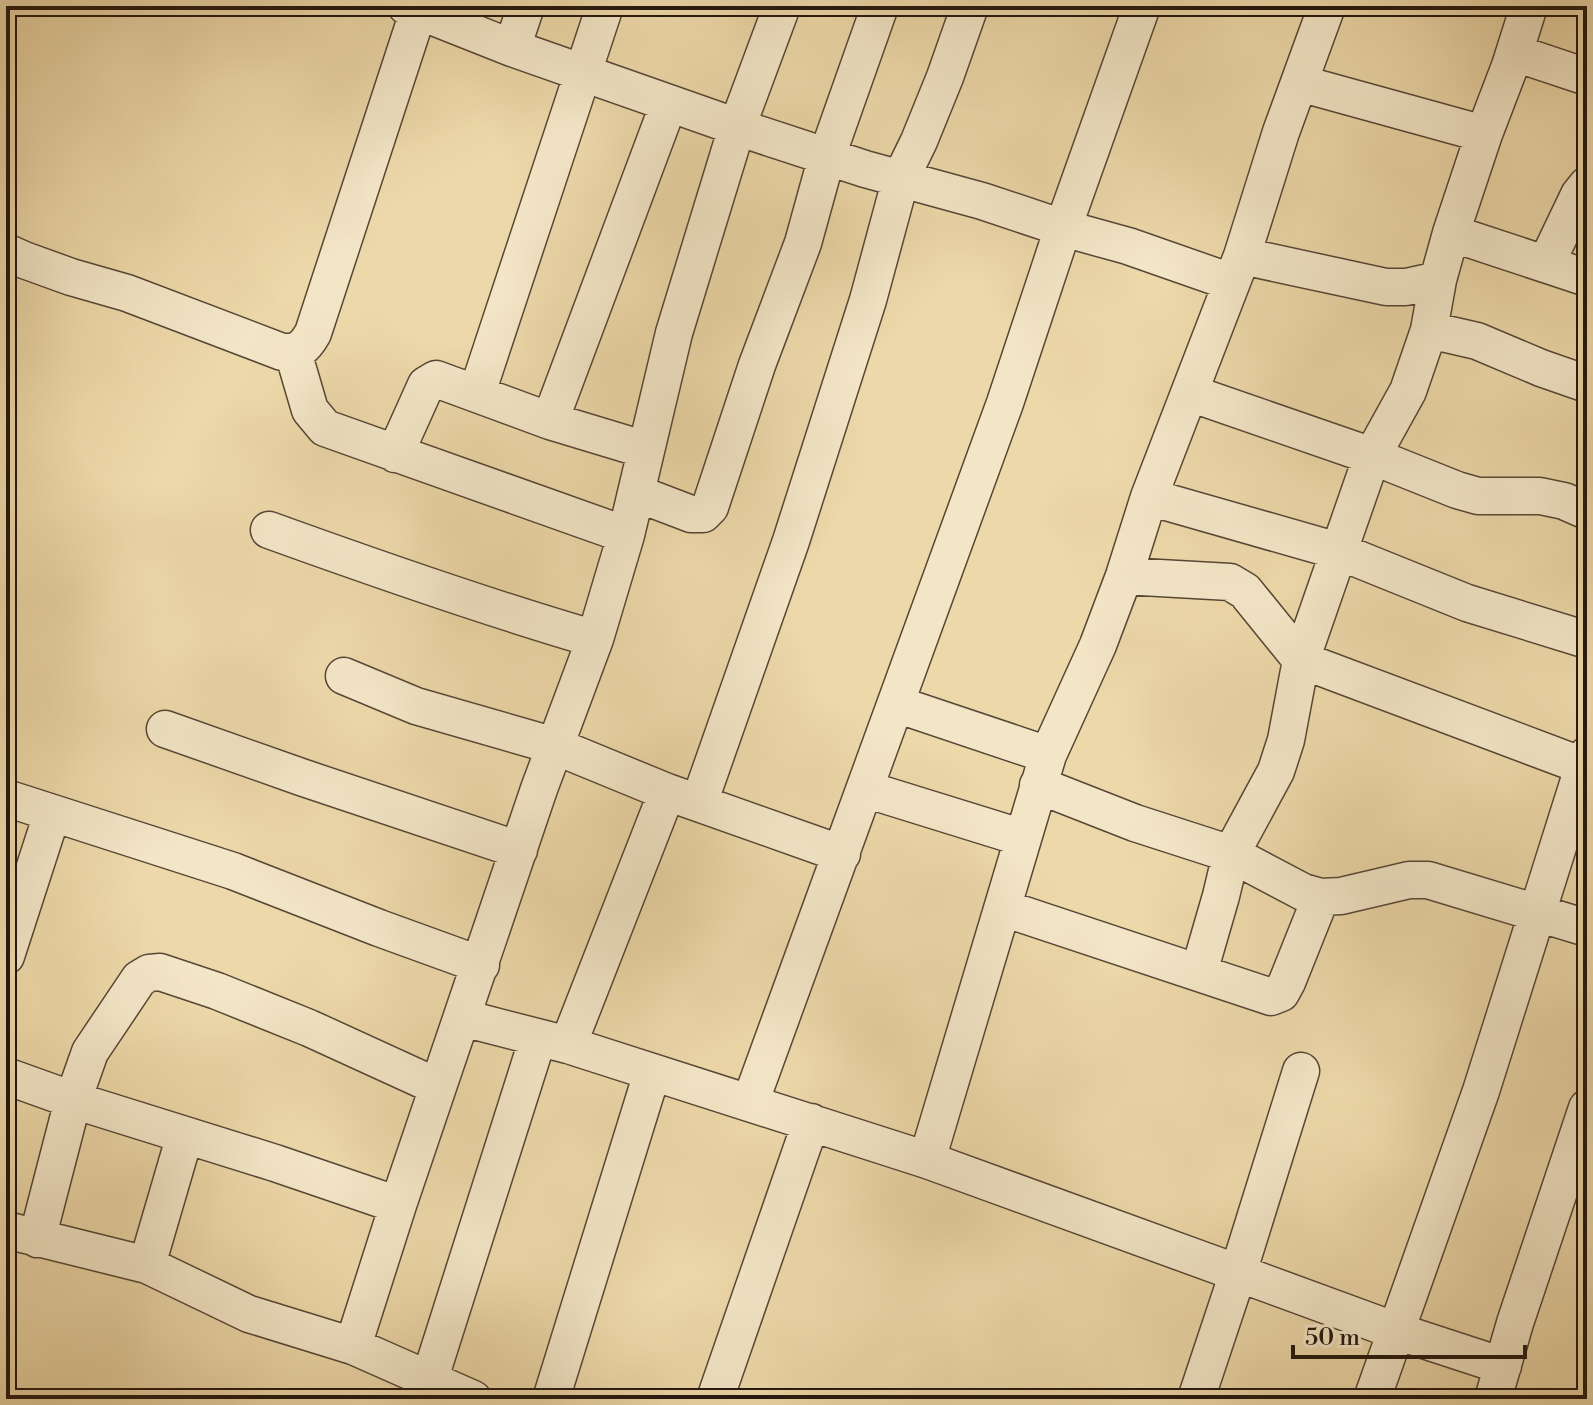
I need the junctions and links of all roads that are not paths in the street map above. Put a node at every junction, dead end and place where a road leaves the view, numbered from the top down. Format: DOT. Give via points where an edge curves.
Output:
graph roads {
  1 [pos="526,6"];
  2 [pos="605,6"];
  3 [pos="782,6"];
  4 [pos="880,6"];
  5 [pos="970,6"];
  6 [pos="1142,6"];
  7 [pos="1327,6"];
  8 [pos="1529,6"];
  9 [pos="414,8"];
  10 [pos="512,48"];
  11 [pos="1515,53"];
  12 [pos="582,73"];
  13 [pos="1587,77"];
  14 [pos="1299,83"];
  15 [pos="669,103"];
  16 [pos="737,127"];
  17 [pos="1484,134"];
  18 [pos="827,156"];
  19 [pos="901,178"];
  20 [pos="1587,185"];
  21 [pos="1063,228"];
  22 [pos="1451,233"];
  23 [pos="6,252"];
  24 [pos="1546,264"];
  25 [pos="1237,269"];
  26 [pos="1587,278"];
  27 [pos="1438,280"];
  28 [pos="1429,330"];
  29 [pos="293,352"];
  30 [pos="1587,384"];
  31 [pos="477,393"];
  32 [pos="1190,393"];
  33 [pos="550,421"];
  34 [pos="646,450"];
  35 [pos="395,454"];
  36 [pos="1372,456"];
  37 [pos="636,493"];
  38 [pos="1149,497"];
  39 [pos="1587,511"];
  40 [pos="269,530"];
  41 [pos="626,535"];
  42 [pos="1338,551"];
  43 [pos="1124,576"];
  44 [pos="595,639"];
  45 [pos="1587,640"];
  46 [pos="1301,660"];
  47 [pos="344,676"];
  48 [pos="896,704"];
  49 [pos="165,729"];
  50 [pos="555,746"];
  51 [pos="1586,767"];
  52 [pos="1043,770"];
  53 [pos="865,789"];
  54 [pos="6,798"];
  55 [pos="683,798"];
  56 [pos="52,814"];
  57 [pos="1023,838"];
  58 [pos="519,850"];
  59 [pos="842,854"];
  60 [pos="1231,854"];
  61 [pos="1321,897"];
  62 [pos="1003,908"];
  63 [pos="1537,912"];
  64 [pos="1587,928"];
  65 [pos="6,956"];
  66 [pos="481,965"];
  67 [pos="1199,972"];
  68 [pos="463,1018"];
  69 [pos="553,1042"];
  70 [pos="1301,1071"];
  71 [pos="652,1073"];
  72 [pos="6,1076"];
  73 [pos="438,1087"];
  74 [pos="73,1100"];
  75 [pos="750,1103"];
  76 [pos="1587,1108"];
  77 [pos="811,1122"];
  78 [pos="185,1135"];
  79 [pos="927,1160"];
  80 [pos="398,1205"];
  81 [pos="22,1234"];
  82 [pos="147,1265"];
  83 [pos="1238,1273"];
  84 [pos="1396,1331"];
  85 [pos="353,1346"];
  86 [pos="1498,1382"];
  87 [pos="413,1384"];
  88 [pos="473,1399"];
  89 [pos="551,1399"];
  90 [pos="715,1399"];
  91 [pos="1196,1399"];
  92 [pos="1372,1399"];
  1 -- 10 [label="street"];
  2 -- 12 [label="street"];
  3 -- 16 [label="street"];
  4 -- 18 [label="street"];
  5 -- 19 [label="street"];
  6 -- 21 [label="street"];
  7 -- 14 [label="street"];
  8 -- 11 [label="street"];
  9 -- 10 [label="street"];
  9 -- 29 [label="street" via="313,333"];
  10 -- 12 [label="street"];
  11 -- 13 [label="street"];
  11 -- 17 [label="street"];
  12 -- 15 [label="street"];
  12 -- 31 [label="street"];
  14 -- 17 [label="street"];
  14 -- 25 [label="street"];
  15 -- 16 [label="street"];
  15 -- 33 [label="street"];
  16 -- 18 [label="street"];
  16 -- 34 [label="street" via="674,333"];
  17 -- 22 [label="street"];
  18 -- 19 [label="street"];
  18 -- 37 [label="street" via="803,243 710,507 703,514 691,514"];
  19 -- 21 [label="street"];
  19 -- 55 [label="street" via="791,541"];
  20 -- 24 [label="street"];
  21 -- 25 [label="street"];
  21 -- 48 [label="street"];
  22 -- 24 [label="street"];
  22 -- 27 [label="street"];
  23 -- 29 [label="street"];
  24 -- 26 [label="street"];
  25 -- 27 [label="street" via="1386,287"];
  25 -- 32 [label="street"];
  27 -- 28 [label="street"];
  28 -- 30 [label="street" via="1477,341"];
  28 -- 36 [label="street" via="1408,391"];
  29 -- 35 [label="street" via="318,422"];
  31 -- 33 [label="street"];
  31 -- 35 [label="street" via="431,381"];
  32 -- 36 [label="street"];
  32 -- 38 [label="street"];
  33 -- 34 [label="street"];
  34 -- 37 [label="street"];
  35 -- 41 [label="street"];
  36 -- 39 [label="street" via="1478,496 1540,496"];
  36 -- 42 [label="street"];
  37 -- 41 [label="street"];
  38 -- 42 [label="street"];
  38 -- 43 [label="street"];
  40 -- 44 [label="street"];
  41 -- 44 [label="street"];
  42 -- 45 [label="street" via="1467,603"];
  42 -- 46 [label="street"];
  43 -- 46 [label="street" via="1230,582 1245,591"];
  43 -- 52 [label="street"];
  44 -- 50 [label="street"];
  46 -- 51 [label="street"];
  46 -- 60 [label="street" via="1276,771"];
  47 -- 50 [label="street" via="416,706"];
  48 -- 52 [label="street"];
  48 -- 53 [label="street"];
  49 -- 58 [label="street"];
  50 -- 55 [label="street"];
  50 -- 58 [label="street"];
  51 -- 63 [label="street"];
  52 -- 57 [label="street"];
  52 -- 60 [label="street" via="1135,823"];
  53 -- 57 [label="street"];
  53 -- 59 [label="street"];
  54 -- 56 [label="street"];
  55 -- 59 [label="street"];
  55 -- 69 [label="street"];
  56 -- 65 [label="street"];
  56 -- 66 [label="street" via="233,871"];
  57 -- 62 [label="street"];
  58 -- 66 [label="street"];
  59 -- 75 [label="street"];
  60 -- 61 [label="street"];
  60 -- 67 [label="street"];
  61 -- 63 [label="street" via="1428,880"];
  61 -- 67 [label="street" via="1281,993 1271,997"];
  62 -- 67 [label="street"];
  62 -- 79 [label="street"];
  63 -- 64 [label="street"];
  63 -- 84 [label="street" via="1481,1091"];
  66 -- 68 [label="street"];
  68 -- 69 [label="street"];
  68 -- 73 [label="street"];
  69 -- 71 [label="street"];
  69 -- 87 [label="street"];
  70 -- 83 [label="street"];
  71 -- 75 [label="street"];
  71 -- 89 [label="street"];
  72 -- 74 [label="street"];
  73 -- 74 [label="street" via="309,1028 160,972 139,979 90,1052"];
  73 -- 80 [label="street"];
  74 -- 78 [label="street"];
  74 -- 81 [label="street"];
  75 -- 77 [label="street"];
  76 -- 86 [label="street"];
  77 -- 79 [label="street"];
  77 -- 90 [label="street"];
  78 -- 80 [label="street"];
  78 -- 82 [label="street"];
  79 -- 83 [label="street"];
  80 -- 85 [label="street"];
  81 -- 82 [label="street"];
  82 -- 85 [label="street" via="249,1314"];
  83 -- 84 [label="street"];
  83 -- 91 [label="street"];
  84 -- 86 [label="street"];
  84 -- 92 [label="street"];
  85 -- 87 [label="street"];
  87 -- 88 [label="street"];
}
